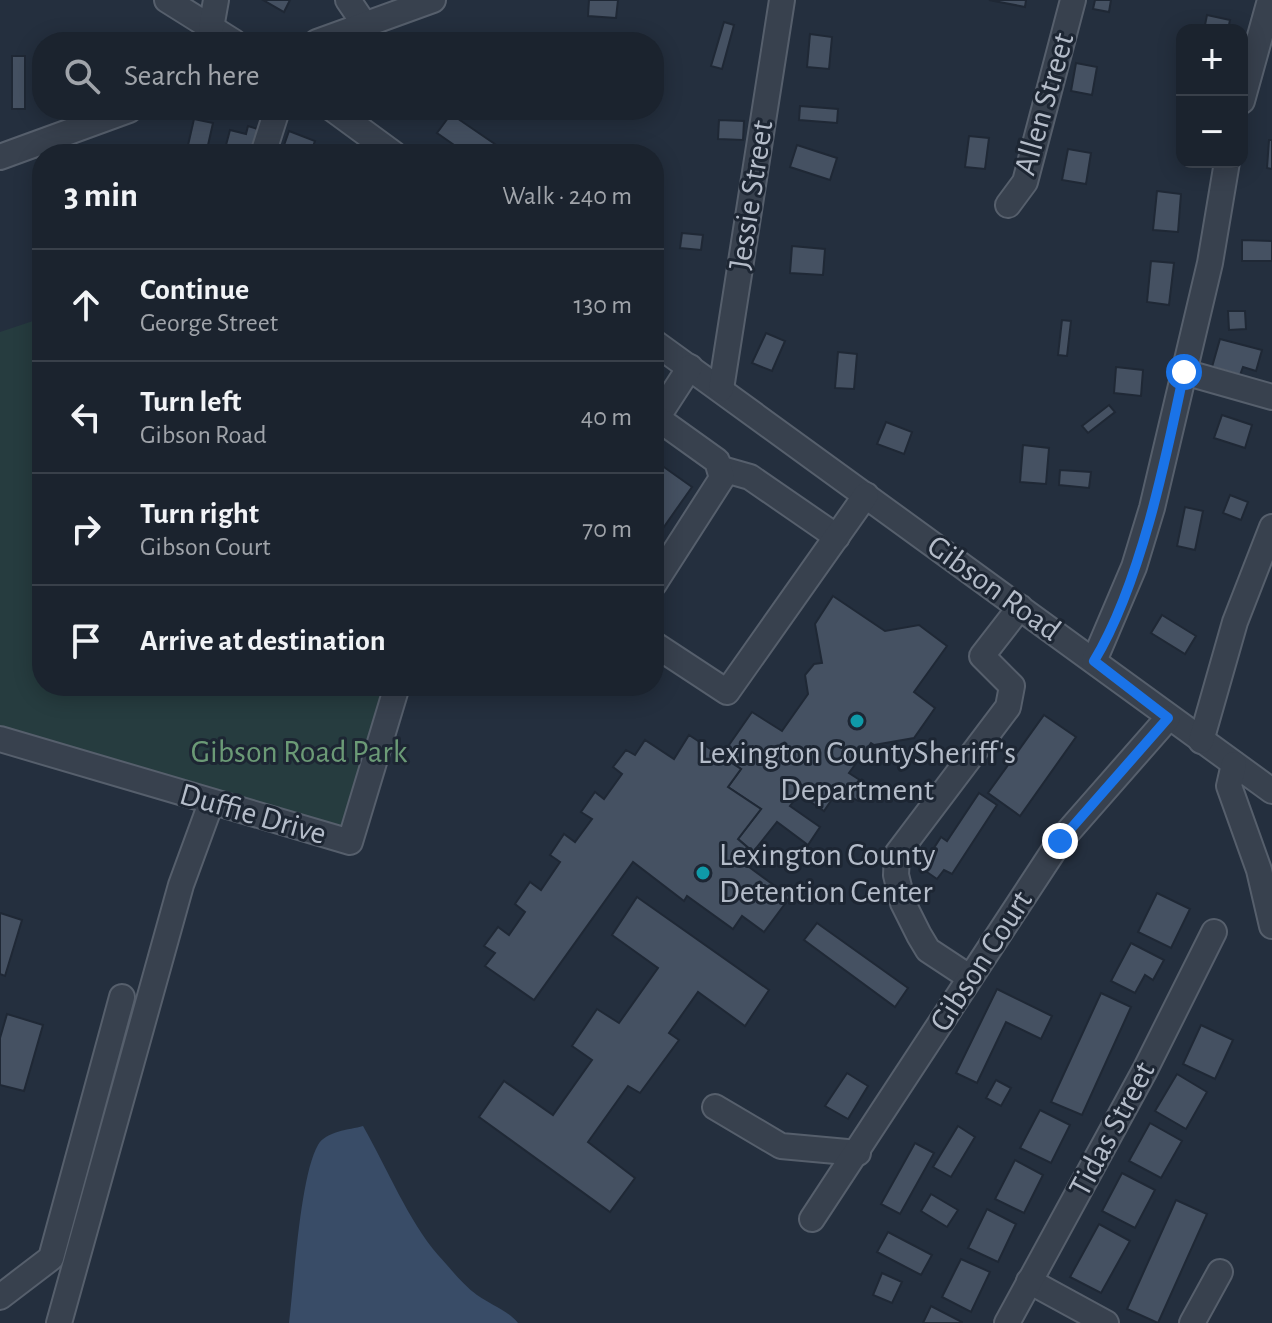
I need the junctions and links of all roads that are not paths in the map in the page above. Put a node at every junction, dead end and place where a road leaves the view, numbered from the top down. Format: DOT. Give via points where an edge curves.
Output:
graph roads {
  1 [pos="167,0"];
  2 [pos="216,0"];
  3 [pos="348,0"];
  4 [pos="433,0"];
  5 [pos="782,0"];
  6 [pos="1073,0"];
  7 [pos="1270,0"];
  8 [pos="365,25"];
  9 [pos="211,28"];
  10 [pos="218,32"];
  11 [pos="345,32"];
  12 [pos="1243,96"];
  13 [pos="102,120"];
  14 [pos="274,120"];
  15 [pos="346,120"];
  16 [pos="36,144"];
  17 [pos="266,144"];
  18 [pos="373,144"];
  19 [pos="32,145"];
  20 [pos="0,157"];
  21 [pos="1226,168"];
  22 [pos="1008,205"];
  23 [pos="664,349"];
  24 [pos="690,367"];
  25 [pos="1184,372"];
  26 [pos="721,389"];
  27 [pos="1272,397"];
  28 [pos="664,406"];
  29 [pos="664,424"];
  30 [pos="722,469"];
  31 [pos="866,495"];
  32 [pos="1272,527"];
  33 [pos="837,537"];
  34 [pos="664,569"];
  35 [pos="1020,607"];
  36 [pos="664,651"];
  37 [pos="1094,661"];
  38 [pos="394,696"];
  39 [pos="1168,718"];
  40 [pos="0,739"];
  41 [pos="1201,741"];
  42 [pos="1234,764"];
  43 [pos="1272,791"];
  44 [pos="211,803"];
  45 [pos="1272,926"];
  46 [pos="1214,932"];
  47 [pos="969,977"];
  48 [pos="122,997"];
  49 [pos="715,1107"];
  50 [pos="858,1153"];
  51 [pos="812,1219"];
  52 [pos="1220,1272"];
  53 [pos="1029,1281"];
  54 [pos="0,1297"];
  55 [pos="59,1323"];
  56 [pos="1007,1323"];
  57 [pos="1106,1323"];
  58 [pos="1192,1323"];
  1 -- 9 [label="street"];
  2 -- 9 [label="street"];
  3 -- 8 [label="street"];
  4 -- 8 [label="street"];
  5 -- 26 [label="street, Jessie Street"];
  6 -- 22 [label="street, Allen Street" via="1025,182"];
  7 -- 12 [label="street"];
  8 -- 11 [label="street"];
  9 -- 10 [label="street"];
  13 -- 16 [label="street"];
  14 -- 17 [label="street"];
  15 -- 18 [label="street"];
  19 -- 20 [label="street"];
  21 -- 25 [label="street"];
  23 -- 24 [label="street, Gibson Road"];
  24 -- 26 [label="street, Gibson Road"];
  24 -- 28 [label="street"];
  25 -- 27 [label="street"];
  25 -- 37 [label="street" via="1134,567"];
  26 -- 31 [label="street, Gibson Road"];
  29 -- 30 [label="street"];
  30 -- 33 [label="street" via="750,477"];
  30 -- 34 [label="street" via="718,488"];
  31 -- 33 [label="street"];
  31 -- 35 [label="street, Gibson Road"];
  32 -- 41 [label="street" via="1235,622"];
  33 -- 36 [label="street" via="727,692"];
  35 -- 37 [label="street, Gibson Road"];
  35 -- 47 [label="street" via="982,656 1012,686 1008,707 897,854 903,903 919,935 928,950"];
  37 -- 39 [label="street, Gibson Road"];
  38 -- 44 [label="street, Duffie Drive" via="350,842"];
  39 -- 41 [label="street, Gibson Road"];
  39 -- 47 [label="street, Gibson Court" via="1060,841"];
  40 -- 44 [label="street, Duffie Drive"];
  41 -- 42 [label="street, Gibson Road"];
  42 -- 43 [label="street, Gibson Road"];
  42 -- 45 [label="street" via="1229,786 1259,870"];
  44 -- 55 [label="street" via="181,885"];
  46 -- 53 [label="street, Tidas Street"];
  47 -- 50 [label="street, Gibson Court"];
  48 -- 54 [label="street" via="51,1258"];
  49 -- 50 [label="street" via="781,1146"];
  50 -- 51 [label="street, Gibson Court"];
  52 -- 58 [label="street"];
  53 -- 56 [label="street, Tidas Street"];
  53 -- 57 [label="street"];
}
